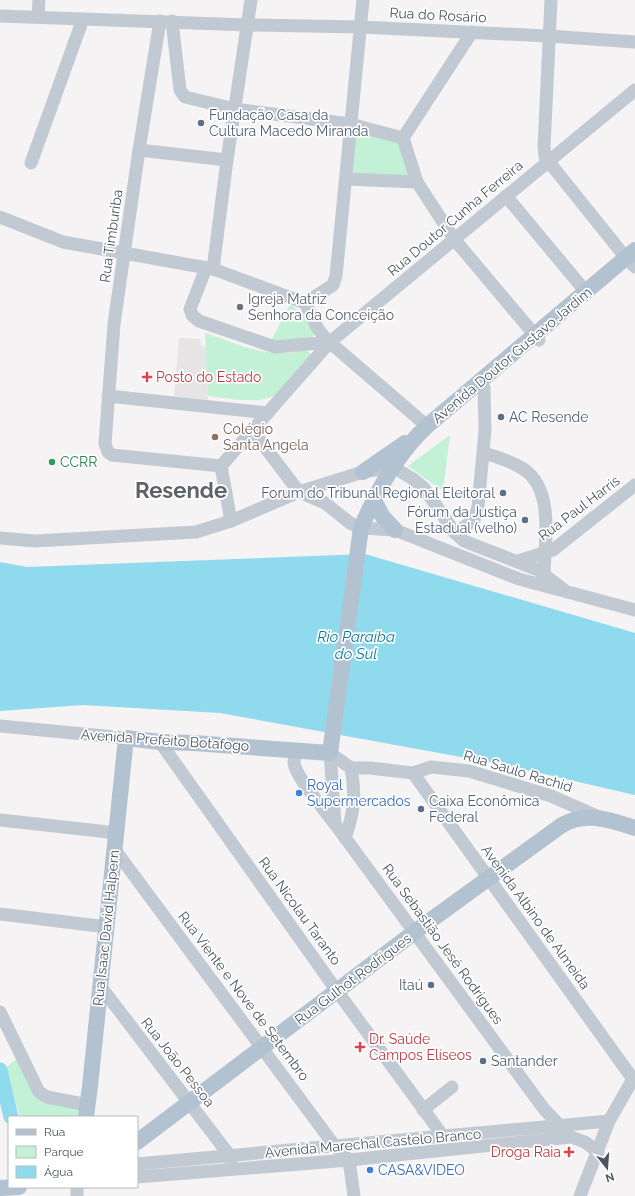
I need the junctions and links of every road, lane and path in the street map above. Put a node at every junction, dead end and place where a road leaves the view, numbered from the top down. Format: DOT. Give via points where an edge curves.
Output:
graph roads {
  1 [pos="39,0"];
  2 [pos="251,0"];
  3 [pos="363,0"];
  4 [pos="551,0"];
  5 [pos="0,16"];
  6 [pos="38,17"];
  7 [pos="83,19"];
  8 [pos="166,21"];
  9 [pos="248,25"];
  10 [pos="360,27"];
  11 [pos="472,32"];
  12 [pos="548,36"];
  13 [pos="635,42"];
  14 [pos="635,90"];
  15 [pos="235,109"];
  16 [pos="350,124"];
  17 [pos="403,138"];
  18 [pos="139,150"];
  19 [pos="227,160"];
  20 [pos="548,161"];
  21 [pos="31,163"];
  22 [pos="346,179"];
  23 [pos="418,182"];
  24 [pos="506,196"];
  25 [pos="0,217"];
  26 [pos="454,239"];
  27 [pos="124,254"];
  28 [pos="632,260"];
  29 [pos="209,269"];
  30 [pos="586,292"];
  31 [pos="305,303"];
  32 [pos="537,338"];
  33 [pos="330,342"];
  34 [pos="482,385"];
  35 [pos="108,396"];
  36 [pos="268,413"];
  37 [pos="427,426"];
  38 [pos="252,430"];
  39 [pos="415,437"];
  40 [pos="484,453"];
  41 [pos="221,466"];
  42 [pos="394,466"];
  43 [pos="363,472"];
  44 [pos="635,485"];
  45 [pos="299,492"];
  46 [pos="373,499"];
  47 [pos="232,521"];
  48 [pos="361,528"];
  49 [pos="395,530"];
  50 [pos="455,533"];
  51 [pos="0,538"];
  52 [pos="544,554"];
  53 [pos="522,563"];
  54 [pos="544,573"];
  55 [pos="519,579"];
  56 [pos="564,590"];
  57 [pos="635,610"];
  58 [pos="0,726"];
  59 [pos="126,738"];
  60 [pos="160,742"];
  61 [pos="298,751"];
  62 [pos="330,753"];
  63 [pos="351,768"];
  64 [pos="413,773"];
  65 [pos="603,818"];
  66 [pos="0,820"];
  67 [pos="335,824"];
  68 [pos="635,828"];
  69 [pos="117,833"];
  70 [pos="345,838"];
  71 [pos="115,850"];
  72 [pos="488,878"];
  73 [pos="0,914"];
  74 [pos="107,927"];
  75 [pos="415,932"];
  76 [pos="101,987"];
  77 [pos="337,991"];
  78 [pos="0,1012"];
  79 [pos="263,1048"];
  80 [pos="634,1080"];
  81 [pos="452,1087"];
  82 [pos="188,1101"];
  83 [pos="423,1110"];
  84 [pos="86,1114"];
  85 [pos="609,1121"];
  86 [pos="560,1126"];
  87 [pos="443,1136"];
  88 [pos="571,1137"];
  89 [pos="138,1141"];
  90 [pos="334,1145"];
  91 [pos="598,1152"];
  92 [pos="230,1156"];
  93 [pos="349,1160"];
  94 [pos="138,1164"];
  95 [pos="232,1169"];
  96 [pos="138,1177"];
  97 [pos="354,1196"];
  98 [pos="580,1196"];
  1 -- 6 [label="street"];
  2 -- 9 [label="street"];
  3 -- 10 [label="street"];
  4 -- 12 [label="street"];
  5 -- 6 [label="street, Rua do Rosário"];
  6 -- 7 [label="street, Rua do Rosário"];
  7 -- 8 [label="street, Rua do Rosário"];
  7 -- 21 [label="street"];
  8 -- 9 [label="street, Rua do Rosário"];
  8 -- 15 [label="street" via="182,94 191,99"];
  8 -- 18 [label="street, Rua Timburiba"];
  9 -- 10 [label="street, Rua do Rosário"];
  9 -- 15 [label="street"];
  10 -- 11 [label="street, Rua do Rosário"];
  10 -- 16 [label="street"];
  11 -- 12 [label="street, Rua do Rosário"];
  11 -- 17 [label="street"];
  12 -- 13 [label="street, Rua do Rosário"];
  12 -- 20 [label="street" via="544,147"];
  14 -- 20 [label="street, Rua Doutor Cunha Ferreira"];
  15 -- 16 [label="street"];
  15 -- 19 [label="street"];
  16 -- 17 [label="street"];
  16 -- 22 [label="street"];
  17 -- 23 [label="street"];
  18 -- 19 [label="street"];
  18 -- 27 [label="street, Rua Timburiba"];
  19 -- 29 [label="street"];
  20 -- 24 [label="street, Rua Doutor Cunha Ferreira"];
  20 -- 28 [label="street"];
  22 -- 23 [label="street"];
  22 -- 31 [label="street" via="335,281 333,285"];
  23 -- 26 [label="street"];
  24 -- 26 [label="street, Rua Doutor Cunha Ferreira"];
  24 -- 30 [label="street"];
  25 -- 27 [label="street" via="63,242"];
  26 -- 32 [label="street"];
  26 -- 33 [label="street, Rua Doutor Cunha Ferreira"];
  27 -- 29 [label="street"];
  27 -- 35 [label="street, Rua Timburiba" via="114,324"];
  28 -- 30 [label="main road, Avenida Doutor Gustavo Jardim"];
  28 -- 32 [label="main road, Avenida Doutor Gustavo Jardim"];
  29 -- 31 [label="street"];
  29 -- 33 [label="street" via="191,306 192,315 202,323 275,346"];
  30 -- 32 [label="main road, Avenida Doutor Gustavo Jardim"];
  31 -- 33 [label="street" via="318,330"];
  32 -- 34 [label="main road, Avenida Doutor Gustavo Jardim"];
  33 -- 36 [label="street, Rua Doutor Cunha Ferreira"];
  33 -- 37 [label="street"];
  34 -- 37 [label="main road, Avenida Doutor Gustavo Jardim"];
  34 -- 40 [label="street"];
  34 -- 42 [label="main road, Avenida Doutor Gustavo Jardim"];
  35 -- 36 [label="street"];
  35 -- 41 [label="street, Rua Timburiba" via="105,444 108,452"];
  36 -- 38 [label="street, Rua Doutor Cunha Ferreira"];
  37 -- 39 [label="main road, Avenida Doutor Gustavo Jardim"];
  38 -- 41 [label="street, Rua Doutor Cunha Ferreira"];
  38 -- 45 [label="street"];
  39 -- 42 [label="main road, Avenida Doutor Gustavo Jardim"];
  39 -- 43 [label="main road"];
  40 -- 50 [label="street" via="474,520"];
  40 -- 52 [label="street" via="525,470 536,484 546,510"];
  41 -- 47 [label="street"];
  42 -- 43 [label="street"];
  42 -- 46 [label="main road, Avenida Doutor Gustavo Jardim"];
  42 -- 50 [label="street" via="424,488"];
  43 -- 45 [label="street"];
  44 -- 52 [label="street, Rua Paul Harris" via="560,545"];
  45 -- 47 [label="street"];
  45 -- 48 [label="street" via="324,503 350,523"];
  46 -- 48 [label="main road, Avenida Doutor Gustavo Jardim"];
  46 -- 49 [label="main road" via="383,517"];
  47 -- 51 [label="street" via="188,534 35,541"];
  48 -- 49 [label="street"];
  48 -- 62 [label="main road, Avenida Doutor Gustavo Jardim"];
  49 -- 55 [label="street"];
  50 -- 53 [label="street" via="464,541"];
  52 -- 53 [label="street, Rua Paul Harris"];
  52 -- 54 [label="street"];
  53 -- 54 [label="street"];
  53 -- 55 [label="street" via="525,573"];
  54 -- 56 [label="street"];
  55 -- 56 [label="street"];
  56 -- 57 [label="street"];
  58 -- 59 [label="street, Avenida Prefeito Botafogo"];
  59 -- 60 [label="main road, Avenida Prefeito Botafogo"];
  59 -- 69 [label="main road, Rua Isaac David Halpern"];
  60 -- 61 [label="main road, Avenida Prefeito Botafogo"];
  60 -- 77 [label="street, Rua Nicolau Taranto"];
  61 -- 62 [label="main road, Avenida Prefeito Botafogo"];
  61 -- 67 [label="street, Rua Sebastião Jesé Rodrigues" via="295,766"];
  62 -- 63 [label="street"];
  62 -- 67 [label="street"];
  63 -- 64 [label="street, Rua Saulo Rachid"];
  63 -- 70 [label="street" via="355,790 354,809"];
  64 -- 65 [label="street, Rua Saulo Rachid" via="430,767 469,771 551,796"];
  64 -- 72 [label="street, Avenida Albino de Almeida"];
  65 -- 68 [label="main road"];
  65 -- 72 [label="main road, Rua Gulhot Rodrigues" via="581,817 572,820"];
  66 -- 69 [label="street"];
  67 -- 70 [label="street, Rua Sebastião Jesé Rodrigues"];
  69 -- 71 [label="main road, Rua Isaac David Halpern"];
  70 -- 75 [label="street, Rua Sebastião Jesé Rodrigues"];
  71 -- 74 [label="main road, Rua Isaac David Halpern"];
  71 -- 79 [label="street, Rua Viente e Nove de Setembro"];
  72 -- 75 [label="main road, Rua Gulhot Rodrigues"];
  72 -- 80 [label="street, Avenida Albino de Almeida"];
  73 -- 74 [label="street"];
  74 -- 76 [label="main road, Rua Isaac David Halpern"];
  75 -- 77 [label="main road, Rua Gulhot Rodrigues"];
  75 -- 86 [label="street, Rua Sebastião Jesé Rodrigues" via="544,1109"];
  76 -- 82 [label="street, Rua João Pessoa"];
  76 -- 84 [label="main road, Rua Isaac David Halpern"];
  77 -- 79 [label="main road, Rua Gulhot Rodrigues"];
  77 -- 83 [label="street, Rua Nicolau Taranto"];
  78 -- 84 [label="street" via="39,1092"];
  79 -- 82 [label="main road, Rua Gulhot Rodrigues"];
  79 -- 90 [label="street, Rua Viente e Nove de Setembro"];
  80 -- 85 [label="street"];
  81 -- 83 [label="street"];
  82 -- 89 [label="main road, Rua Gulhot Rodrigues"];
  82 -- 92 [label="street, Rua João Pessoa"];
  83 -- 87 [label="street, Rua Nicolau Taranto"];
  85 -- 86 [label="street, Avenida Marechal Castelo Branco"];
  85 -- 91 [label="street"];
  86 -- 87 [label="street, Avenida Marechal Castelo Branco"];
  86 -- 88 [label="street, Rua Sebastião Jesé Rodrigues"];
  87 -- 90 [label="street, Avenida Marechal Castelo Branco"];
  88 -- 91 [label="street" via="585,1142"];
  88 -- 93 [label="street, Avenida Marechal Castelo Branco"];
  90 -- 92 [label="street, Avenida Marechal Castelo Branco"];
  90 -- 93 [label="street, Rua Viente e Nove de Setembro"];
  91 -- 98 [label="street"];
  92 -- 94 [label="street, Avenida Marechal Castelo Branco"];
  92 -- 95 [label="street"];
  93 -- 95 [label="street, Avenida Marechal Castelo Branco"];
  93 -- 97 [label="street"];
  95 -- 96 [label="street, Avenida Marechal Castelo Branco"];
}
